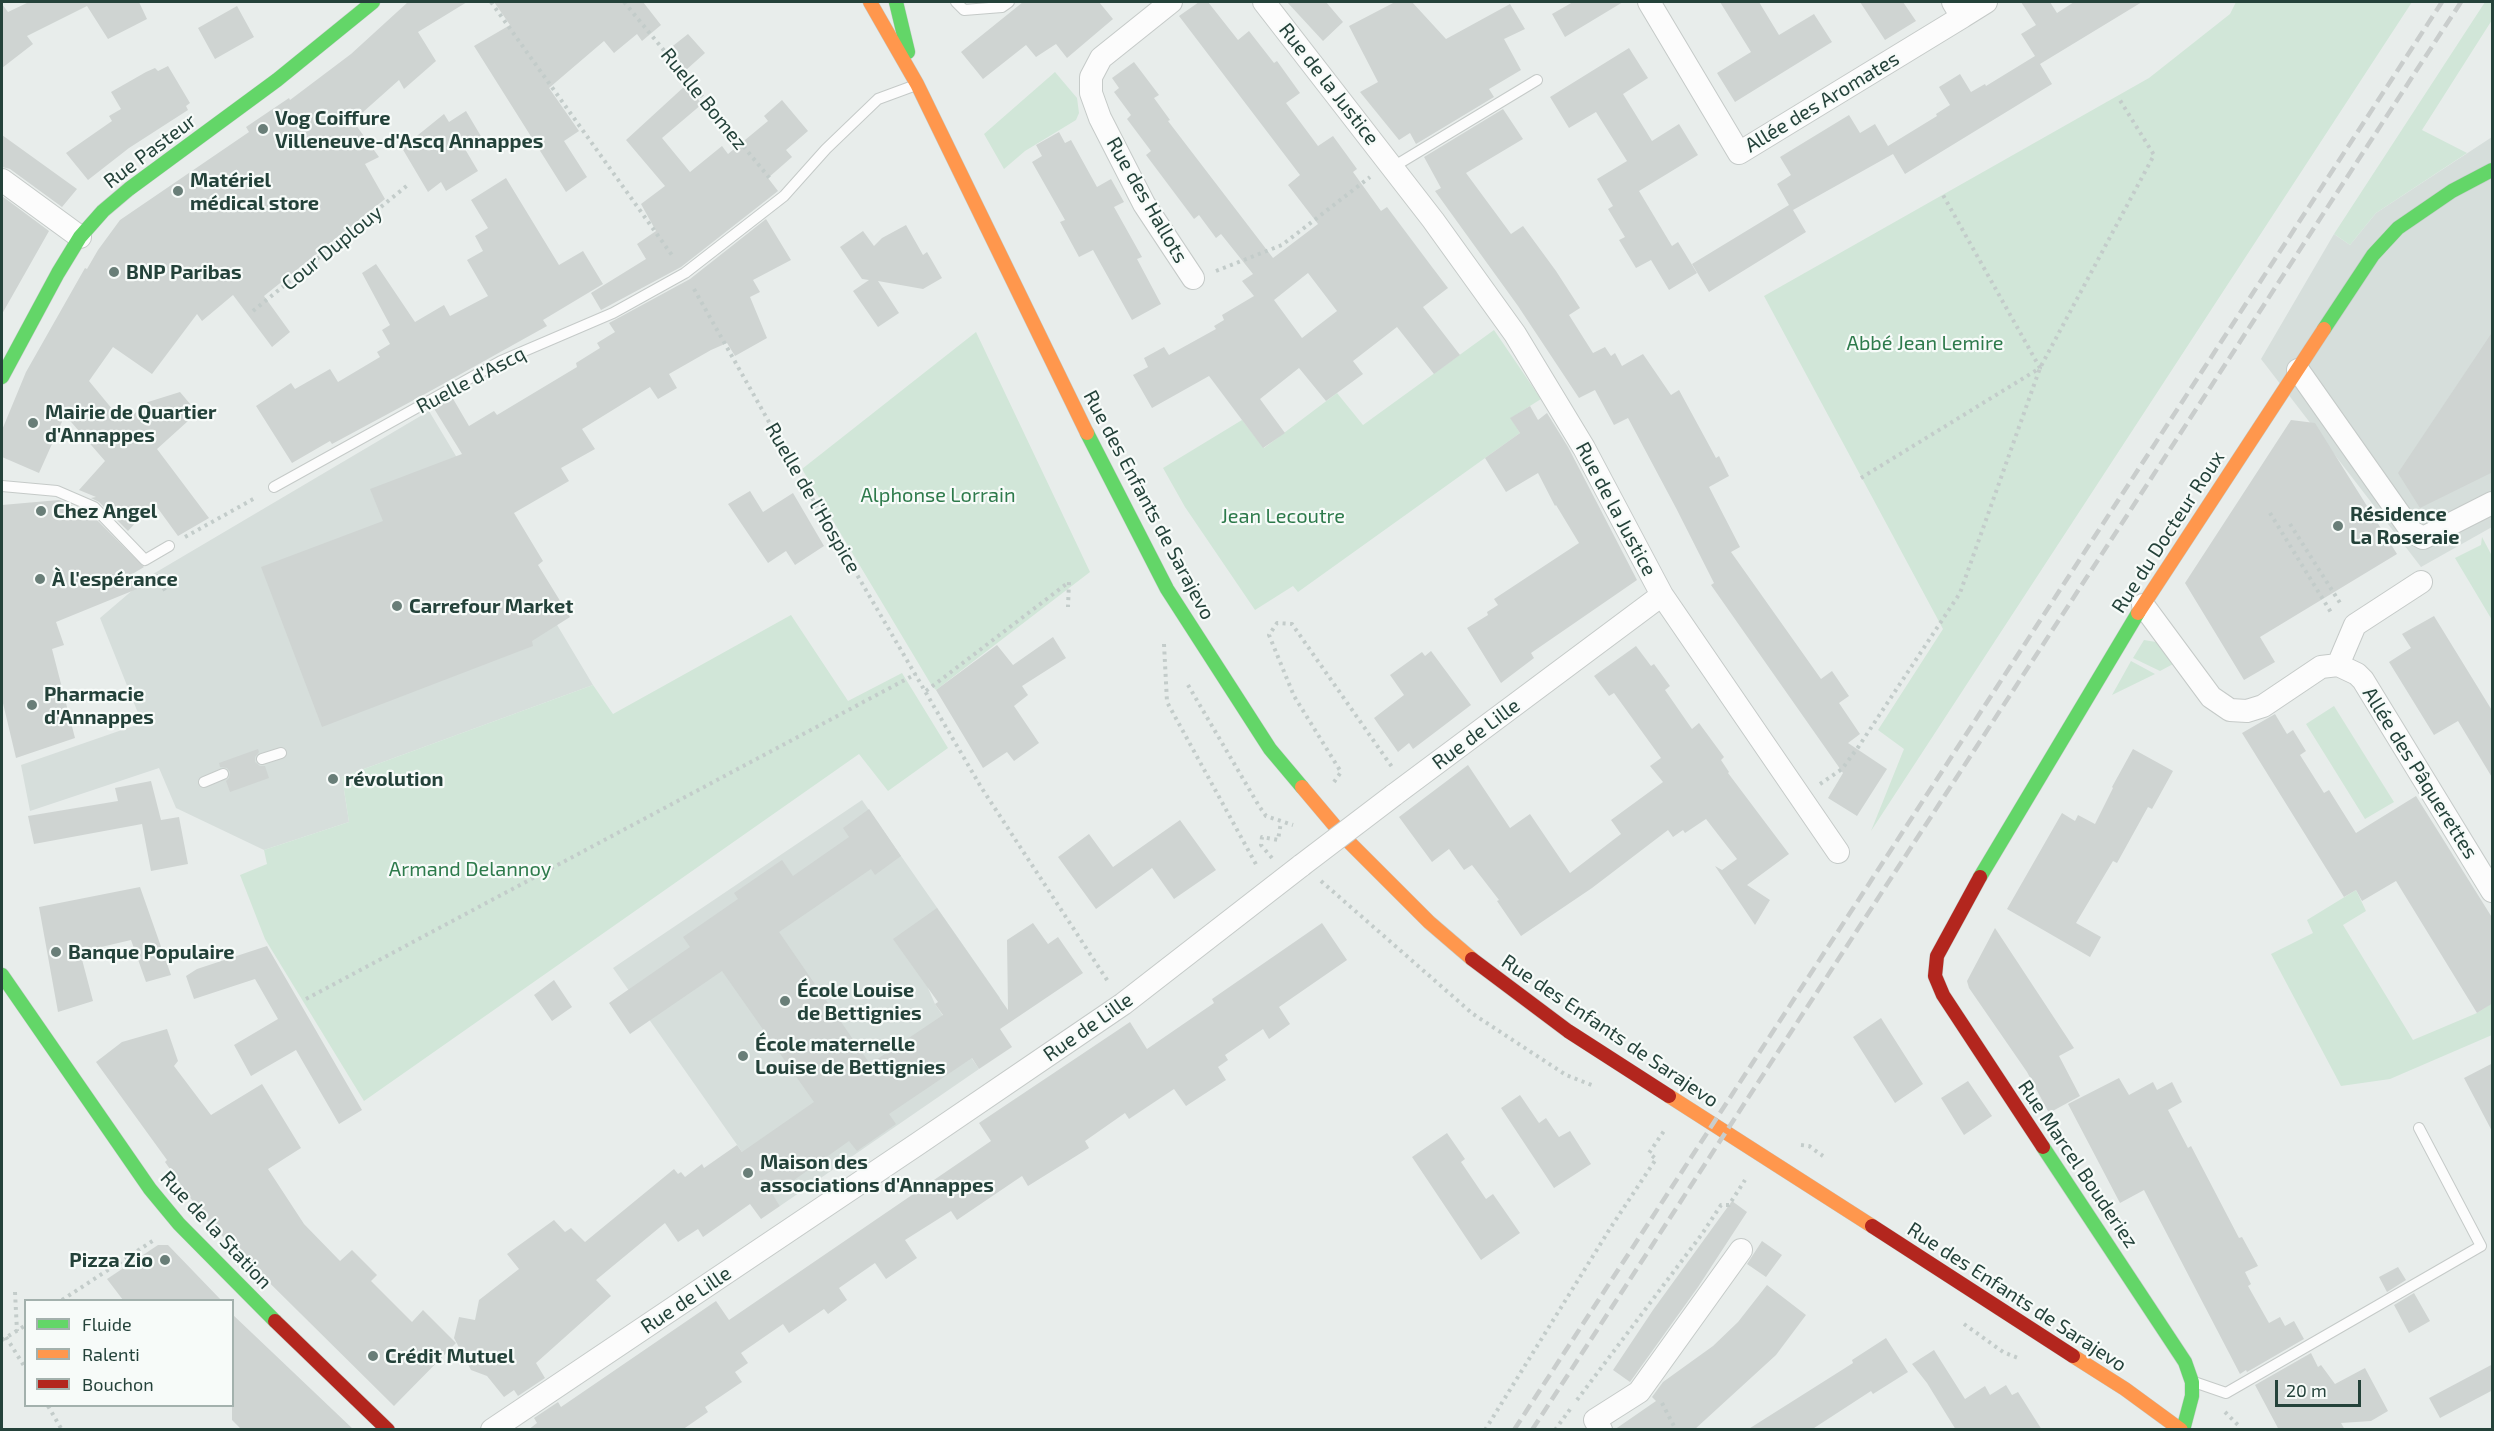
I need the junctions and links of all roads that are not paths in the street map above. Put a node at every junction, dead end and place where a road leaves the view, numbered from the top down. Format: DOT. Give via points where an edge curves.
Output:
graph roads {
  1 [pos="373,2"];
  2 [pos="870,2"];
  3 [pos="896,2"];
  4 [pos="956,2"];
  5 [pos="1009,2"];
  6 [pos="1171,2"];
  7 [pos="1264,2"];
  8 [pos="1649,2"];
  9 [pos="1986,2"];
  10 [pos="1958,9"];
  11 [pos="1537,80"];
  12 [pos="917,84"];
  13 [pos="1391,165"];
  14 [pos="2493,170"];
  15 [pos="2,180"];
  16 [pos="80,237"];
  17 [pos="1193,278"];
  18 [pos="2298,370"];
  19 [pos="2,377"];
  20 [pos="2,486"];
  21 [pos="274,488"];
  22 [pos="2493,503"];
  23 [pos="169,546"];
  24 [pos="2421,582"];
  25 [pos="1662,595"];
  26 [pos="2143,605"];
  27 [pos="2338,665"];
  28 [pos="281,753"];
  29 [pos="262,759"];
  30 [pos="223,774"];
  31 [pos="204,782"];
  32 [pos="1838,852"];
  33 [pos="2493,891"];
  34 [pos="1935,967"];
  35 [pos="2,975"];
  36 [pos="2419,1128"];
  37 [pos="1741,1250"];
  38 [pos="2192,1382"];
  39 [pos="388,1430"];
  40 [pos="492,1430"];
  41 [pos="1601,1430"];
  42 [pos="2182,1430"];
  1 -- 16 [label="street, Rue Pasteur" via="277,80 116,199"];
  2 -- 12 [label="street, Rue des Enfants de Sarajevo"];
  3 -- 12 [label="street, Rue des Enfants de Sarajevo"];
  4 -- 5 [label="lane" via="964,10 1002,7"];
  6 -- 17 [label="street, Rue des Hallots" via="1101,58 1091,77 1091,93 1144,204"];
  7 -- 13 [label="street, Rue de la Justice"];
  8 -- 10 [label="street, Allée des Aromates" via="1739,153"];
  9 -- 10 [label="street, Allée des Aromates"];
  11 -- 13 [label="lane"];
  12 -- 21 [label="lane, Ruelle d'Ascq" via="878,99 784,196 685,273 613,313 501,361"];
  12 -- 42 [label="street, Rue des Enfants de Sarajevo" via="1123,507 1167,589 1270,749 1345,838 1454,944 1568,1031 2125,1389"];
  13 -- 25 [label="street, Rue de la Justice" via="1477,279 1560,407"];
  14 -- 18 [label="street, Rue du Docteur Roux" via="2436,202 2386,238"];
  15 -- 16 [label="street"];
  16 -- 19 [label="street, Rue Pasteur"];
  18 -- 22 [label="street" via="2412,532 2422,538"];
  18 -- 26 [label="street, Rue du Docteur Roux"];
  20 -- 23 [label="lane" via="57,491 94,507 145,560"];
  24 -- 27 [label="street" via="2355,625"];
  25 -- 32 [label="street, Rue de la Justice"];
  25 -- 40 [label="street, Rue de Lille, bridge" via="1123,1004"];
  26 -- 27 [label="street" via="2211,697 2230,710 2256,709 2321,667"];
  26 -- 34 [label="street, Rue du Docteur Roux" via="1949,931"];
  27 -- 33 [label="street, Allée des Pâquerettes" via="2363,680"];
  28 -- 29 [label="lane"];
  30 -- 31 [label="lane"];
  34 -- 38 [label="street, Rue Marcel Bouderiez" via="1943,995 2179,1350"];
  35 -- 39 [label="street, Rue de la Station" via="150,1189 179,1224"];
  36 -- 38 [label="lane" via="2481,1246 2226,1393"];
  37 -- 41 [label="street" via="1640,1392 1595,1420"];
  38 -- 42 [label="street, Rue Marcel Bouderiez" via="2192,1404"];
}
